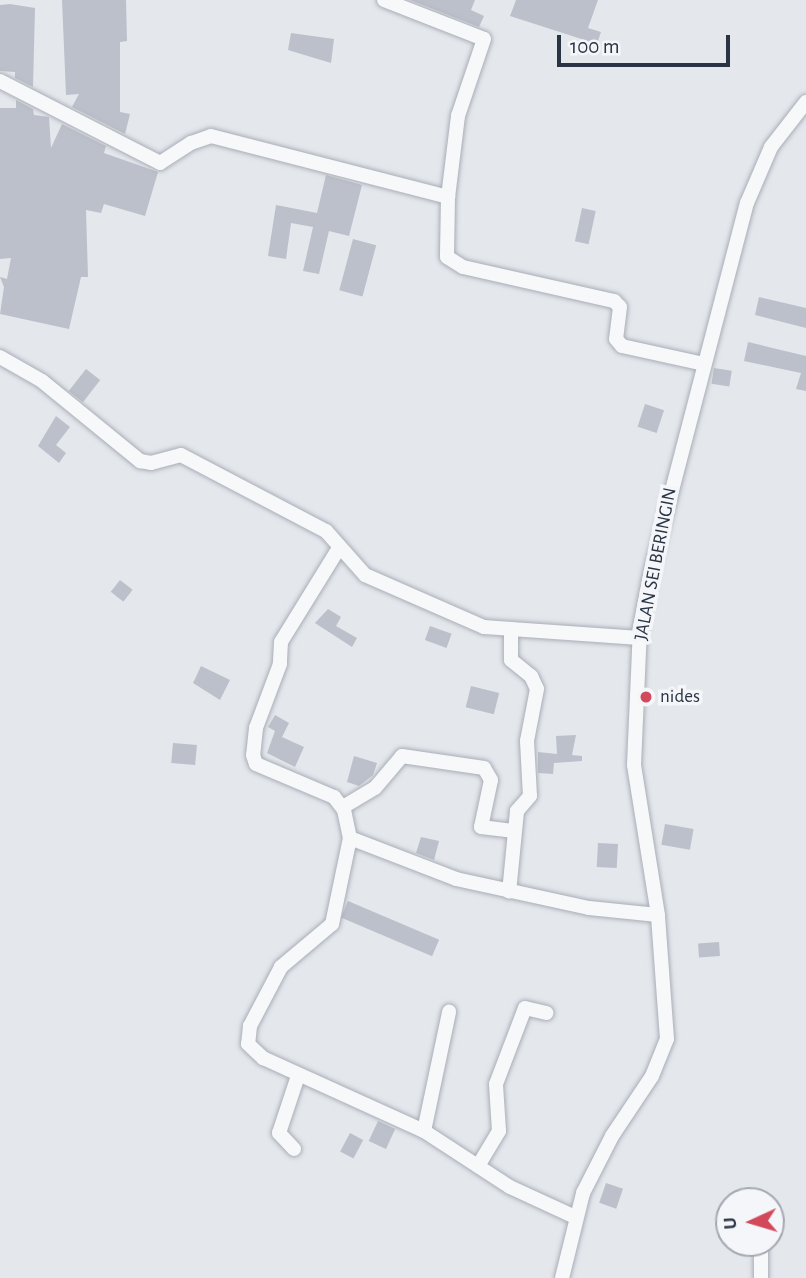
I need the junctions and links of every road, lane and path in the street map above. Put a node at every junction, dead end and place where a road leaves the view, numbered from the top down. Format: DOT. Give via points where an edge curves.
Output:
graph roads {
  1 [pos="384,0"];
  2 [pos="0,81"];
  3 [pos="806,102"];
  4 [pos="448,197"];
  5 [pos="0,357"];
  6 [pos="704,364"];
  7 [pos="339,548"];
  8 [pos="511,629"];
  9 [pos="640,638"];
  10 [pos="343,807"];
  11 [pos="513,831"];
  12 [pos="350,838"];
  13 [pos="509,892"];
  14 [pos="658,915"];
  15 [pos="449,1012"];
  16 [pos="546,1013"];
  17 [pos="298,1076"];
  18 [pos="424,1131"];
  19 [pos="294,1149"];
  20 [pos="478,1166"];
  21 [pos="575,1217"];
  22 [pos="761,1257"];
  23 [pos="562,1278"];
  24 [pos="761,1278"];
  1 -- 4 [label="street" via="484,39 458,116"];
  2 -- 4 [label="street" via="160,163 211,136"];
  3 -- 6 [label="street, JALAN SEI BERINGIN" via="771,147 747,203"];
  4 -- 6 [label="street" via="444,244 451,261 614,301 620,307 616,339 622,346"];
  5 -- 7 [label="street" via="42,381 140,461 151,463 181,455 326,531"];
  6 -- 9 [label="street, JALAN SEI BERINGIN" via="662,518"];
  7 -- 8 [label="street" via="365,575 392,588 484,627"];
  7 -- 10 [label="street" via="281,642 280,664 256,728 253,755 256,764 330,794"];
  8 -- 9 [label="street"];
  8 -- 11 [label="street" via="511,660 531,676 537,690 527,741 530,796 517,811"];
  9 -- 14 [label="street, JALAN SEI BERINGIN" via="634,765"];
  10 -- 11 [label="street" via="375,788 402,755 484,768 491,780 481,827"];
  10 -- 12 [label="street"];
  11 -- 13 [label="street"];
  12 -- 13 [label="street" via="456,879"];
  12 -- 17 [label="street" via="332,924 281,967 246,1036 257,1055"];
  13 -- 14 [label="street" via="589,908"];
  14 -- 21 [label="street, JALAN SEI BERINGIN" via="667,1039 652,1076 594,1167"];
  15 -- 18 [label="street"];
  16 -- 20 [label="street" via="524,1008 496,1084 499,1131"];
  17 -- 18 [label="street"];
  17 -- 19 [label="street" via="279,1129 281,1140"];
  18 -- 20 [label="street"];
  20 -- 21 [label="street" via="510,1187"];
  21 -- 23 [label="street, JALAN SEI BERINGIN"];
  22 -- 24 [label="street"];
}
